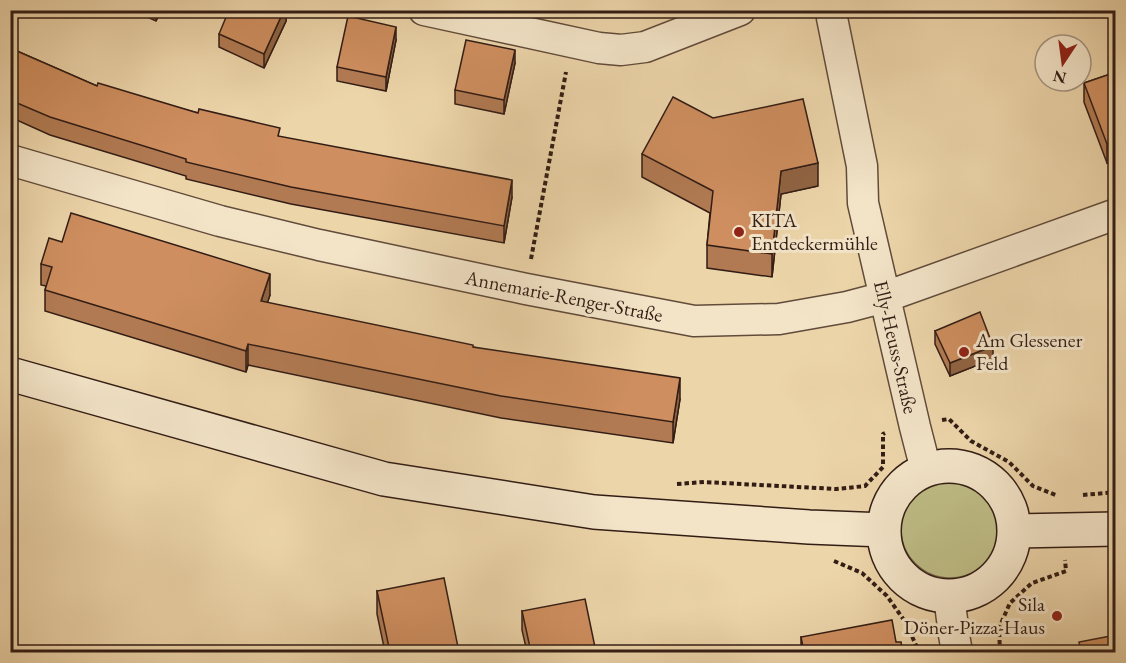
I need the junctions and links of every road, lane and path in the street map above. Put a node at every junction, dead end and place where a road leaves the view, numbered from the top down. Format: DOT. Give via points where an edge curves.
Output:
graph roads {
  1 [pos="424,10"];
  2 [pos="740,10"];
  3 [pos="832,10"];
  4 [pos="571,42"];
  5 [pos="10,160"];
  6 [pos="1116,214"];
  7 [pos="525,289"];
  8 [pos="885,297"];
  9 [pos="10,374"];
  10 [pos="915,427"];
  11 [pos="926,471"];
  12 [pos="673,484"];
  13 [pos="836,489"];
  14 [pos="1116,492"];
  15 [pos="1082,495"];
  16 [pos="834,528"];
  17 [pos="1116,529"];
  18 [pos="884,530"];
  19 [pos="1062,530"];
  20 [pos="1015,531"];
  21 [pos="949,596"];
  22 [pos="918,652"];
  23 [pos="957,652"];
  24 [pos="1000,652"];
  1 -- 4 [label="street"];
  2 -- 4 [label="street" via="645,47 621,50"];
  3 -- 8 [label="street, Elly-Heuss-Straße" via="861,166 863,203"];
  4 -- 7 [label="path"];
  5 -- 7 [label="street, Annemarie-Renger-Straße" via="220,221"];
  6 -- 8 [label="street, Annemarie-Renger-Straße"];
  7 -- 8 [label="street, Annemarie-Renger-Straße" via="694,321 779,319"];
  8 -- 10 [label="street, Elly-Heuss-Straße"];
  9 -- 16 [label="main road" via="384,479 594,512"];
  10 -- 11 [label="street, Elly-Heuss-Straße"];
  10 -- 13 [label="path" via="883,434 883,467 865,486"];
  10 -- 19 [label="path" via="949,419 971,441 1009,462 1033,486 1060,497"];
  11 -- 18 [label="main road" via="912,477 892,500"];
  11 -- 20 [label="main road" via="951,466 975,472 996,486 1010,507"];
  12 -- 13 [label="path"];
  13 -- 16 [label="path"];
  14 -- 15 [label="path"];
  16 -- 18 [label="main road"];
  16 -- 22 [label="path" via="833,561 862,573 887,596 906,623"];
  17 -- 19 [label="main road"];
  18 -- 21 [label="main road" via="892,563 903,577 932,594"];
  19 -- 20 [label="main road"];
  19 -- 24 [label="path" via="1066,571 1032,583 1010,603 999,628"];
  20 -- 21 [label="main road" via="1011,552 988,584 969,593"];
  21 -- 23 [label="street"];
}
